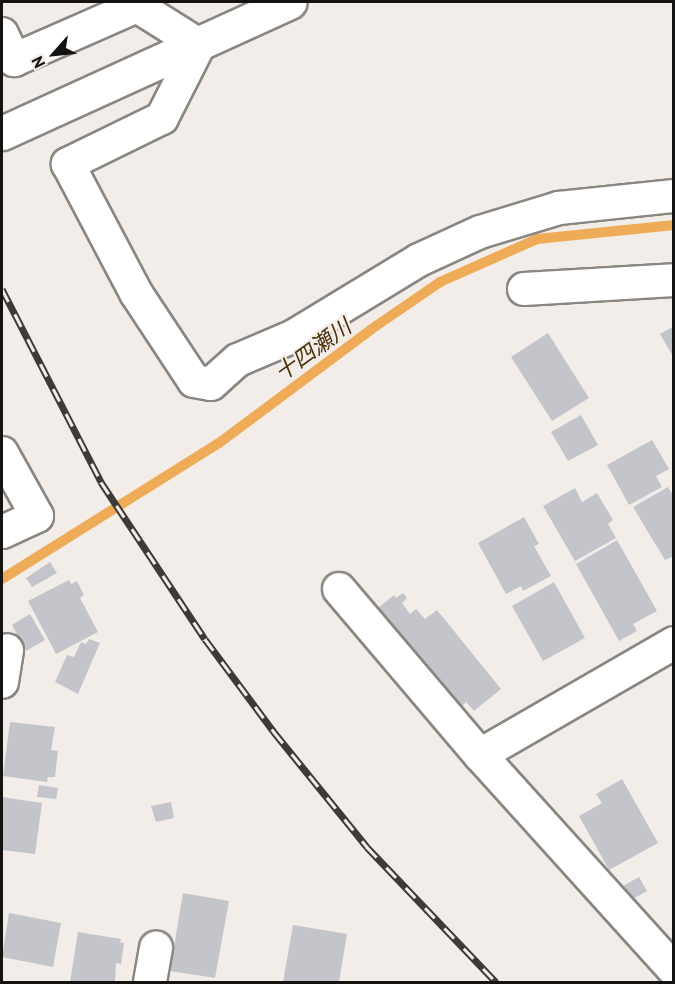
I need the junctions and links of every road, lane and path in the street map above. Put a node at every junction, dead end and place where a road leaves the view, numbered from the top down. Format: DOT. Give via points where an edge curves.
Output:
graph roads {
  1 [pos="290,2"];
  2 [pos="2,34"];
  3 [pos="200,45"];
  4 [pos="2,133"];
  5 [pos="674,196"];
  6 [pos="674,280"];
  7 [pos="524,289"];
  8 [pos="2,453"];
  9 [pos="2,532"];
  10 [pos="339,588"];
  11 [pos="674,643"];
  12 [pos="7,651"];
  13 [pos="2,682"];
  14 [pos="480,755"];
  15 [pos="156,948"];
  16 [pos="674,970"];
  17 [pos="150,982"];
  1 -- 3 [label="street"];
  2 -- 3 [label="street" via="14,60 137,6"];
  3 -- 4 [label="street"];
  3 -- 5 [label="street" via="162,118 68,164 136,293 194,381 212,384 238,360 294,336 419,260 480,232 559,208"];
  6 -- 7 [label="street"];
  8 -- 9 [label="street" via="37,516"];
  10 -- 14 [label="street"];
  11 -- 14 [label="street"];
  12 -- 13 [label="street"];
  14 -- 16 [label="street"];
  15 -- 17 [label="street"];
}
